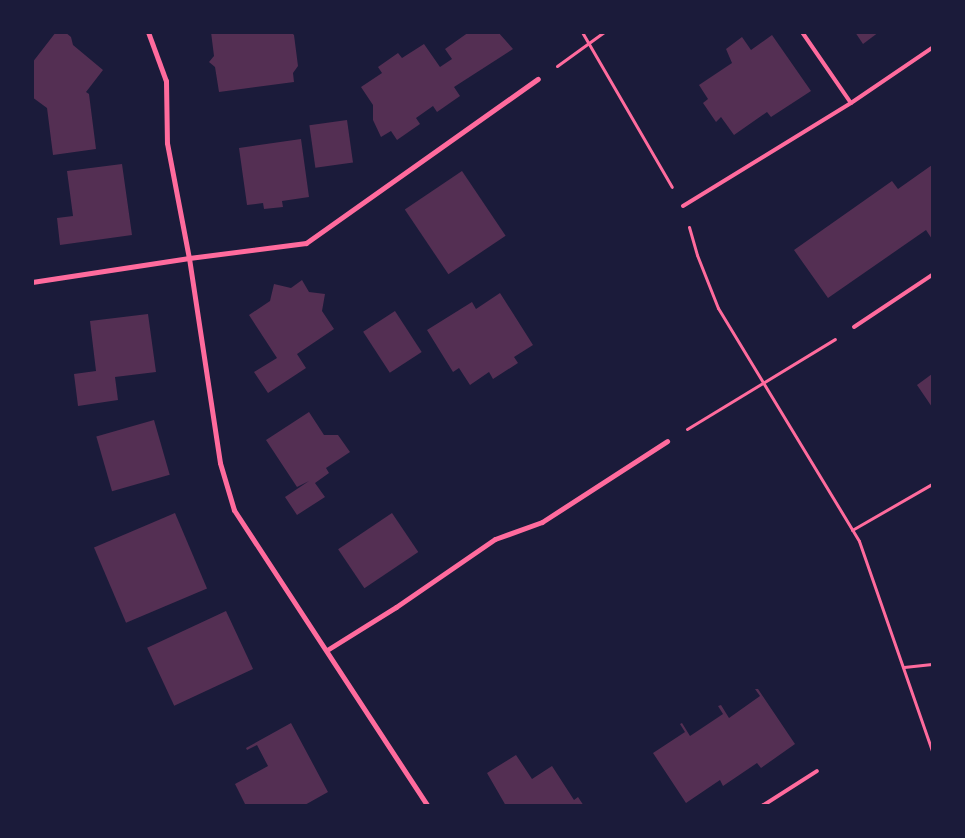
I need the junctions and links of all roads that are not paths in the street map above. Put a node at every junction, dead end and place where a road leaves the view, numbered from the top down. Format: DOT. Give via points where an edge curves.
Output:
graph roads {
  1 [pos="148,32"];
  2 [pos="802,32"];
  3 [pos="932,48"];
  4 [pos="538,79"];
  5 [pos="851,103"];
  6 [pos="683,206"];
  7 [pos="189,258"];
  8 [pos="932,275"];
  9 [pos="32,282"];
  10 [pos="854,327"];
  11 [pos="667,441"];
  12 [pos="327,650"];
  13 [pos="817,771"];
  14 [pos="428,806"];
  15 [pos="762,806"];
  1 -- 7 [label="street" via="166,81 167,143"];
  2 -- 5 [label="lane"];
  3 -- 5 [label="lane"];
  4 -- 7 [label="street" via="306,243"];
  5 -- 6 [label="lane"];
  7 -- 9 [label="street"];
  7 -- 12 [label="street" via="220,463 234,510"];
  8 -- 10 [label="lane"];
  11 -- 12 [label="street" via="542,522 495,539"];
  12 -- 14 [label="street"];
  13 -- 15 [label="lane"];
}
